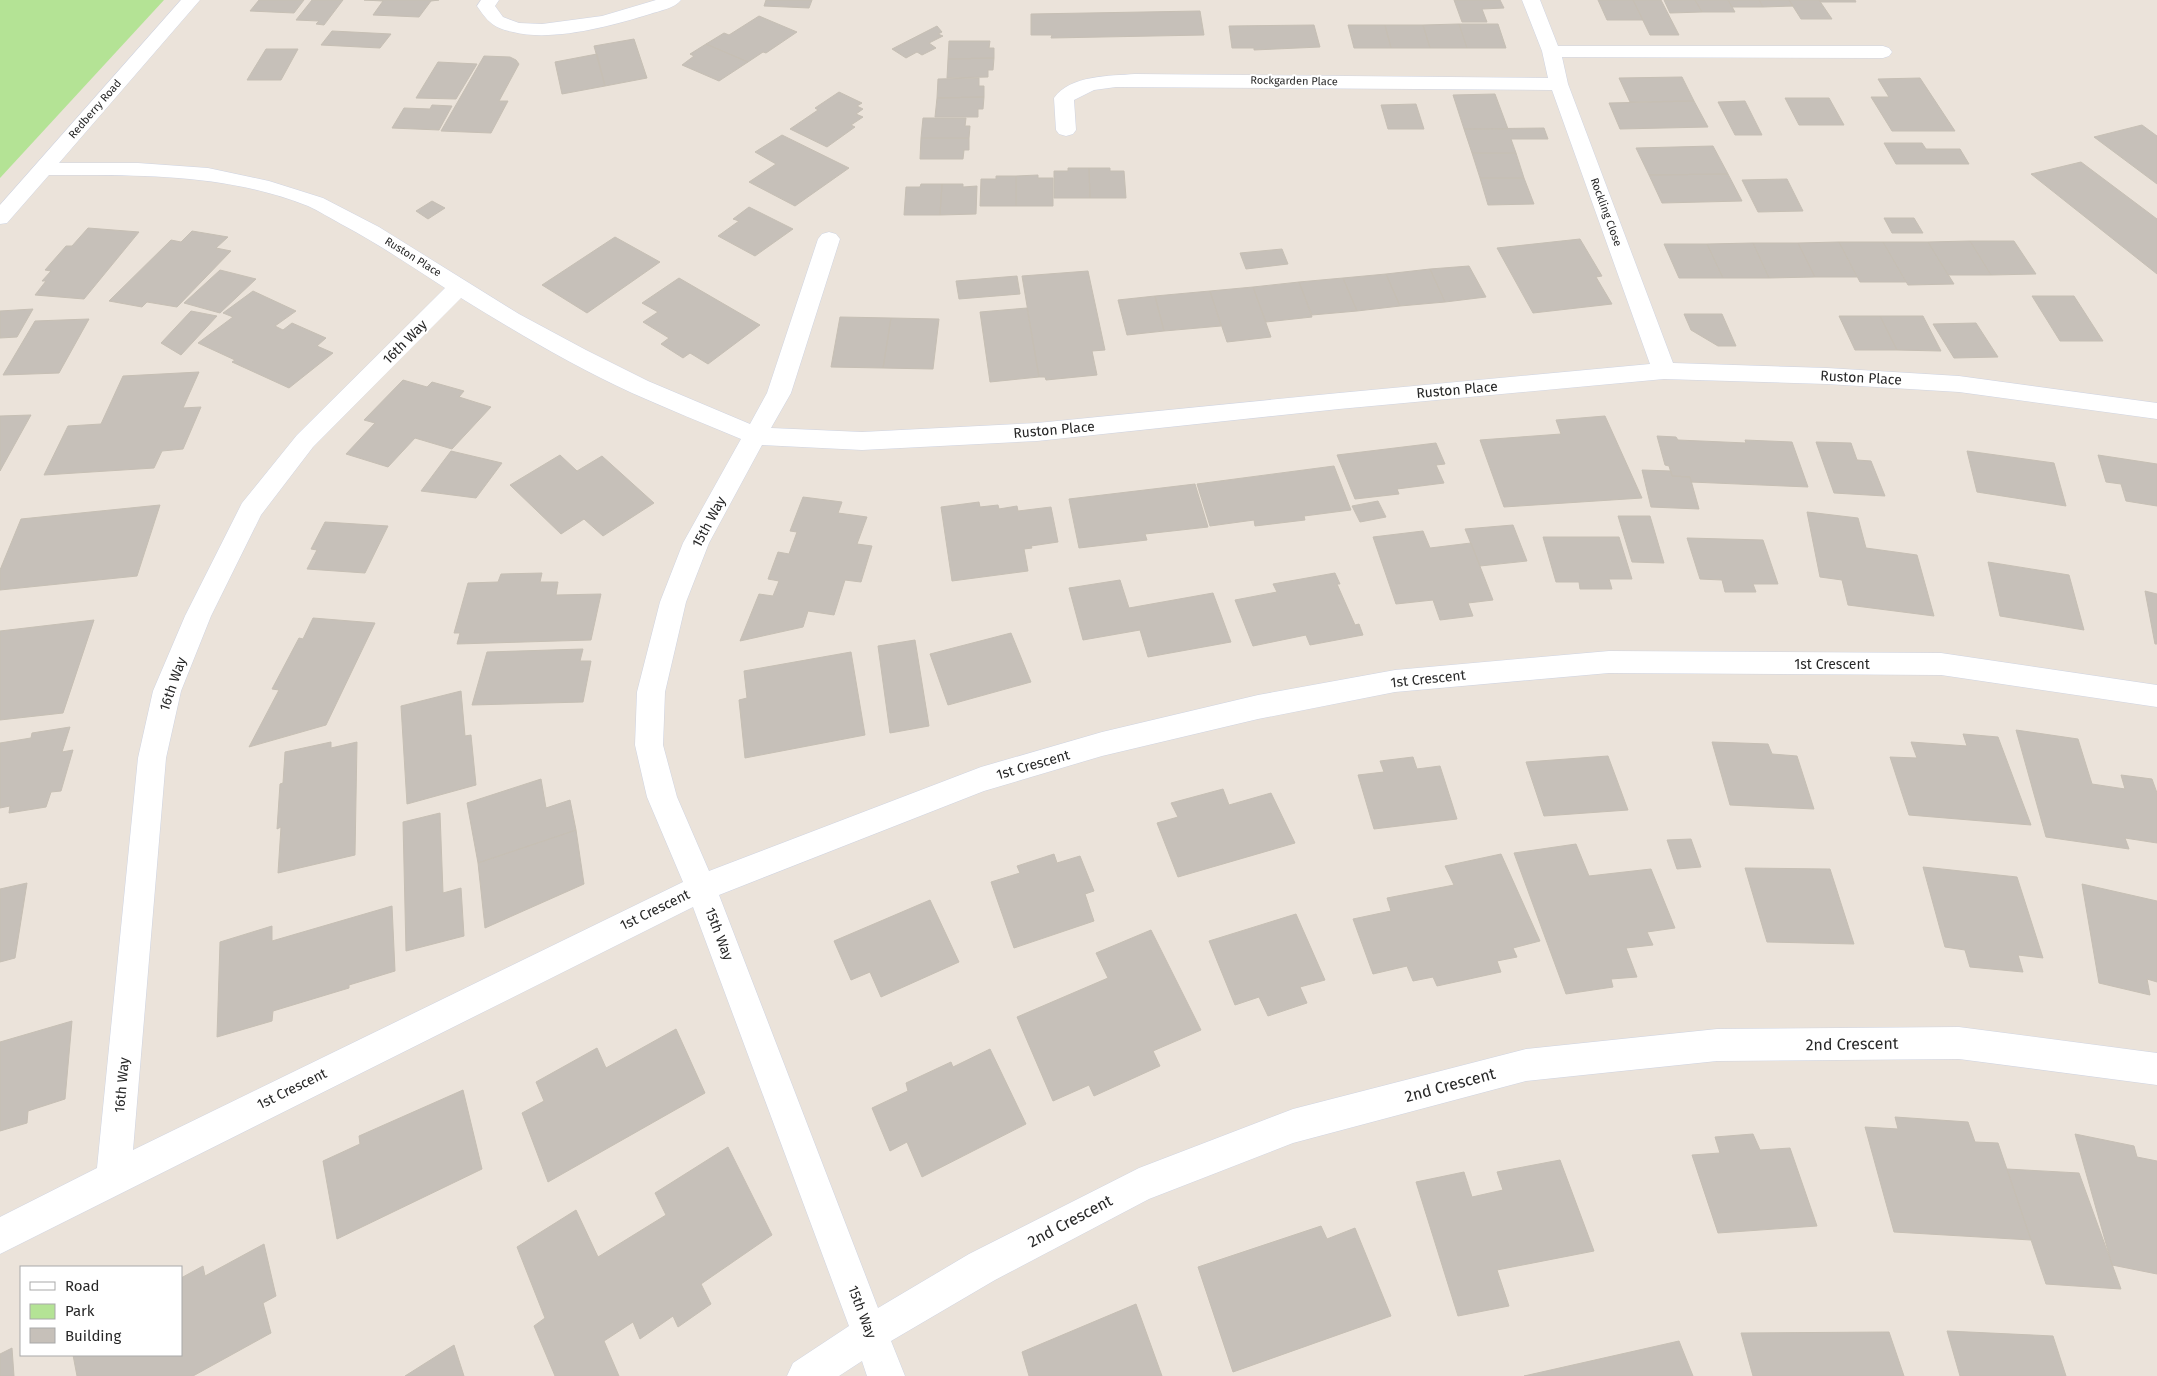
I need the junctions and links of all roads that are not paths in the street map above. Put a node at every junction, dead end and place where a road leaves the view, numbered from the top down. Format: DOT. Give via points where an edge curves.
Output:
graph roads {
  1 [pos="191,0"];
  2 [pos="490,0"];
  3 [pos="672,0"];
  4 [pos="1531,0"];
  5 [pos="1551,51"];
  6 [pos="1883,52"];
  7 [pos="1559,84"];
  8 [pos="1066,130"];
  9 [pos="43,169"];
  10 [pos="0,218"];
  11 [pos="829,239"];
  12 [pos="460,286"];
  13 [pos="1664,371"];
  14 [pos="2157,410"];
  15 [pos="756,436"];
  16 [pos="2157,696"];
  17 [pos="701,888"];
  18 [pos="2157,1069"];
  19 [pos="113,1178"];
  20 [pos="0,1236"];
  21 [pos="870,1333"];
  22 [pos="806,1376"];
  23 [pos="886,1376"];
  1 -- 9 [label="street, Redberry Road"];
  2 -- 3 [label="street" via="486,6 489,16 510,27 529,30 623,18"];
  4 -- 5 [label="street, Rockling Close"];
  5 -- 6 [label="street"];
  5 -- 7 [label="street, Rockling Close"];
  7 -- 8 [label="street, Rockgarden Place" via="1105,82 1074,90 1064,98"];
  7 -- 13 [label="street, Rockling Close"];
  9 -- 10 [label="street, Redberry Road"];
  9 -- 12 [label="street, Ruston Place" via="198,173 262,185 316,202"];
  11 -- 15 [label="street" via="779,393"];
  12 -- 15 [label="street, Ruston Place" via="519,324 631,383"];
  12 -- 19 [label="street, 16th Way" via="305,441 251,510 198,616 168,691 152,758"];
  13 -- 14 [label="street, Ruston Place" via="1959,384"];
  13 -- 15 [label="street, Ruston Place" via="1037,432 862,441"];
  15 -- 17 [label="street, 15th Way" via="696,543 673,602 651,692 649,745 662,797"];
  16 -- 17 [label="street, 1st Crescent" via="1941,664 1609,662 1395,681 1248,709 1102,744 981,780"];
  17 -- 19 [label="street, 1st Crescent"];
  17 -- 21 [label="street, 15th Way"];
  18 -- 21 [label="street, 2nd Crescent" via="1959,1043 1717,1045 1526,1065 1293,1126 1139,1185 982,1267"];
  19 -- 20 [label="street, 1st Crescent"];
  21 -- 22 [label="street, 2nd Crescent"];
  21 -- 23 [label="street, 15th Way"];
}
